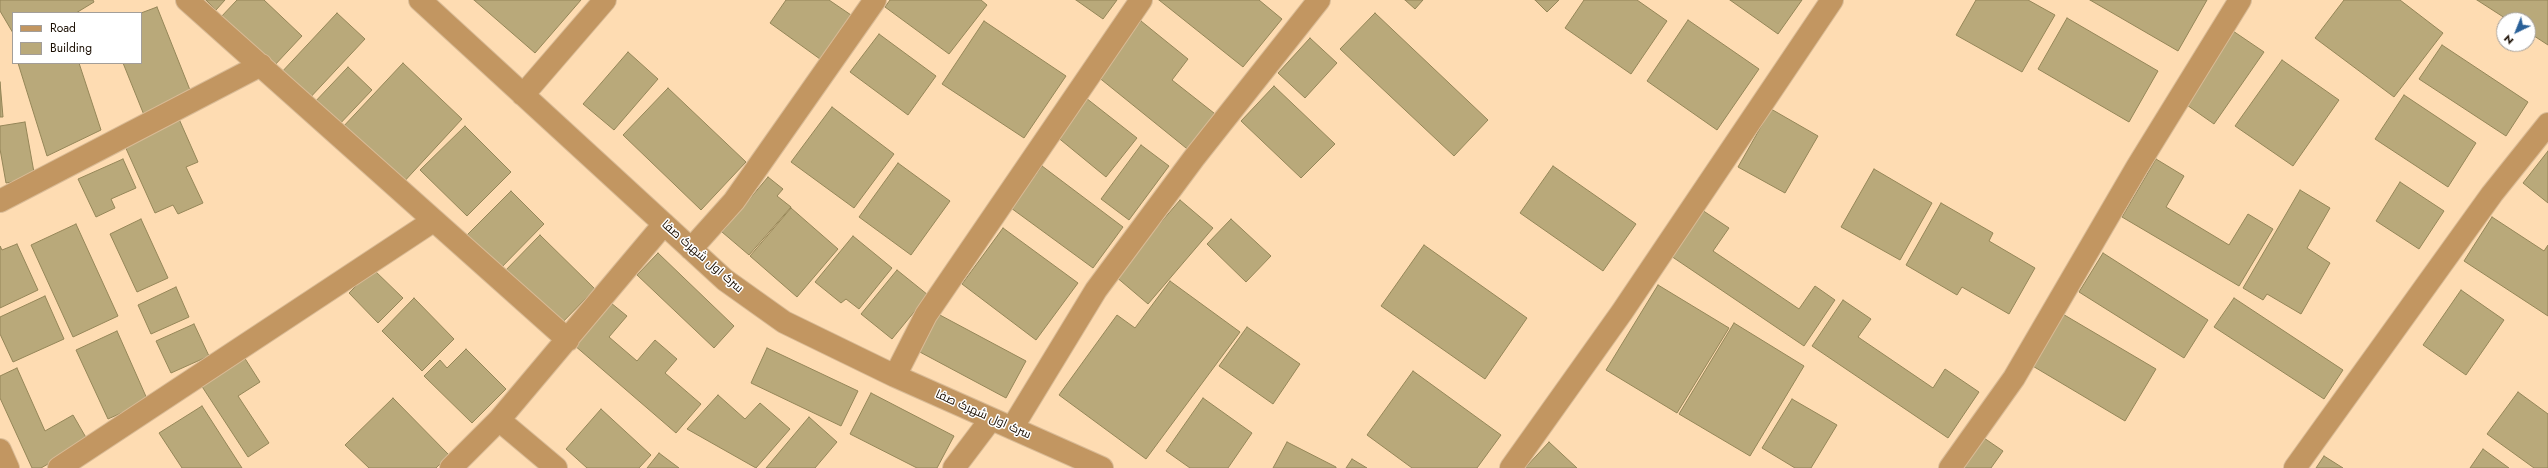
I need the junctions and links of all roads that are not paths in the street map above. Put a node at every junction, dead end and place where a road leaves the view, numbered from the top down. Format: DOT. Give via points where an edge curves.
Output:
graph roads {
  1 [pos="187,0"];
  2 [pos="420,0"];
  3 [pos="605,0"];
  4 [pos="875,0"];
  5 [pos="1141,0"];
  6 [pos="1319,0"];
  7 [pos="1832,0"];
  8 [pos="2240,0"];
  9 [pos="261,65"];
  10 [pos="523,95"];
  11 [pos="2548,124"];
  12 [pos="0,201"];
  13 [pos="433,221"];
  14 [pos="664,224"];
  15 [pos="691,249"];
  16 [pos="568,340"];
  17 [pos="895,376"];
  18 [pos="991,419"];
  19 [pos="499,420"];
  20 [pos="1012,428"];
  21 [pos="0,450"];
  22 [pos="8,468"];
  23 [pos="59,468"];
  24 [pos="451,468"];
  25 [pos="556,468"];
  26 [pos="954,468"];
  27 [pos="1102,468"];
  28 [pos="1511,468"];
  29 [pos="1950,468"];
  30 [pos="2295,468"];
  1 -- 9 [label="street"];
  2 -- 10 [label="street, سرک اول شهرک صفا"];
  3 -- 10 [label="street"];
  4 -- 15 [label="street" via="734,201"];
  5 -- 17 [label="street" via="926,315"];
  6 -- 20 [label="street" via="1194,158 1096,290"];
  7 -- 28 [label="street" via="1622,312"];
  8 -- 29 [label="street" via="2137,167 2014,378"];
  9 -- 12 [label="street"];
  9 -- 13 [label="street"];
  10 -- 14 [label="street, سرک اول شهرک صفا"];
  11 -- 30 [label="street" via="2492,194"];
  13 -- 16 [label="street"];
  13 -- 23 [label="street"];
  14 -- 15 [label="street, سرک اول شهرک صفا"];
  14 -- 16 [label="street"];
  15 -- 17 [label="street, سرک اول شهرک صفا" via="725,280 784,322"];
  16 -- 19 [label="street"];
  17 -- 18 [label="street, سرک اول شهرک صفا"];
  18 -- 20 [label="street, سرک اول شهرک صفا"];
  18 -- 26 [label="street"];
  19 -- 24 [label="street"];
  19 -- 25 [label="street"];
  20 -- 27 [label="street, سرک اول شهرک صفا"];
  21 -- 22 [label="street"];
}
